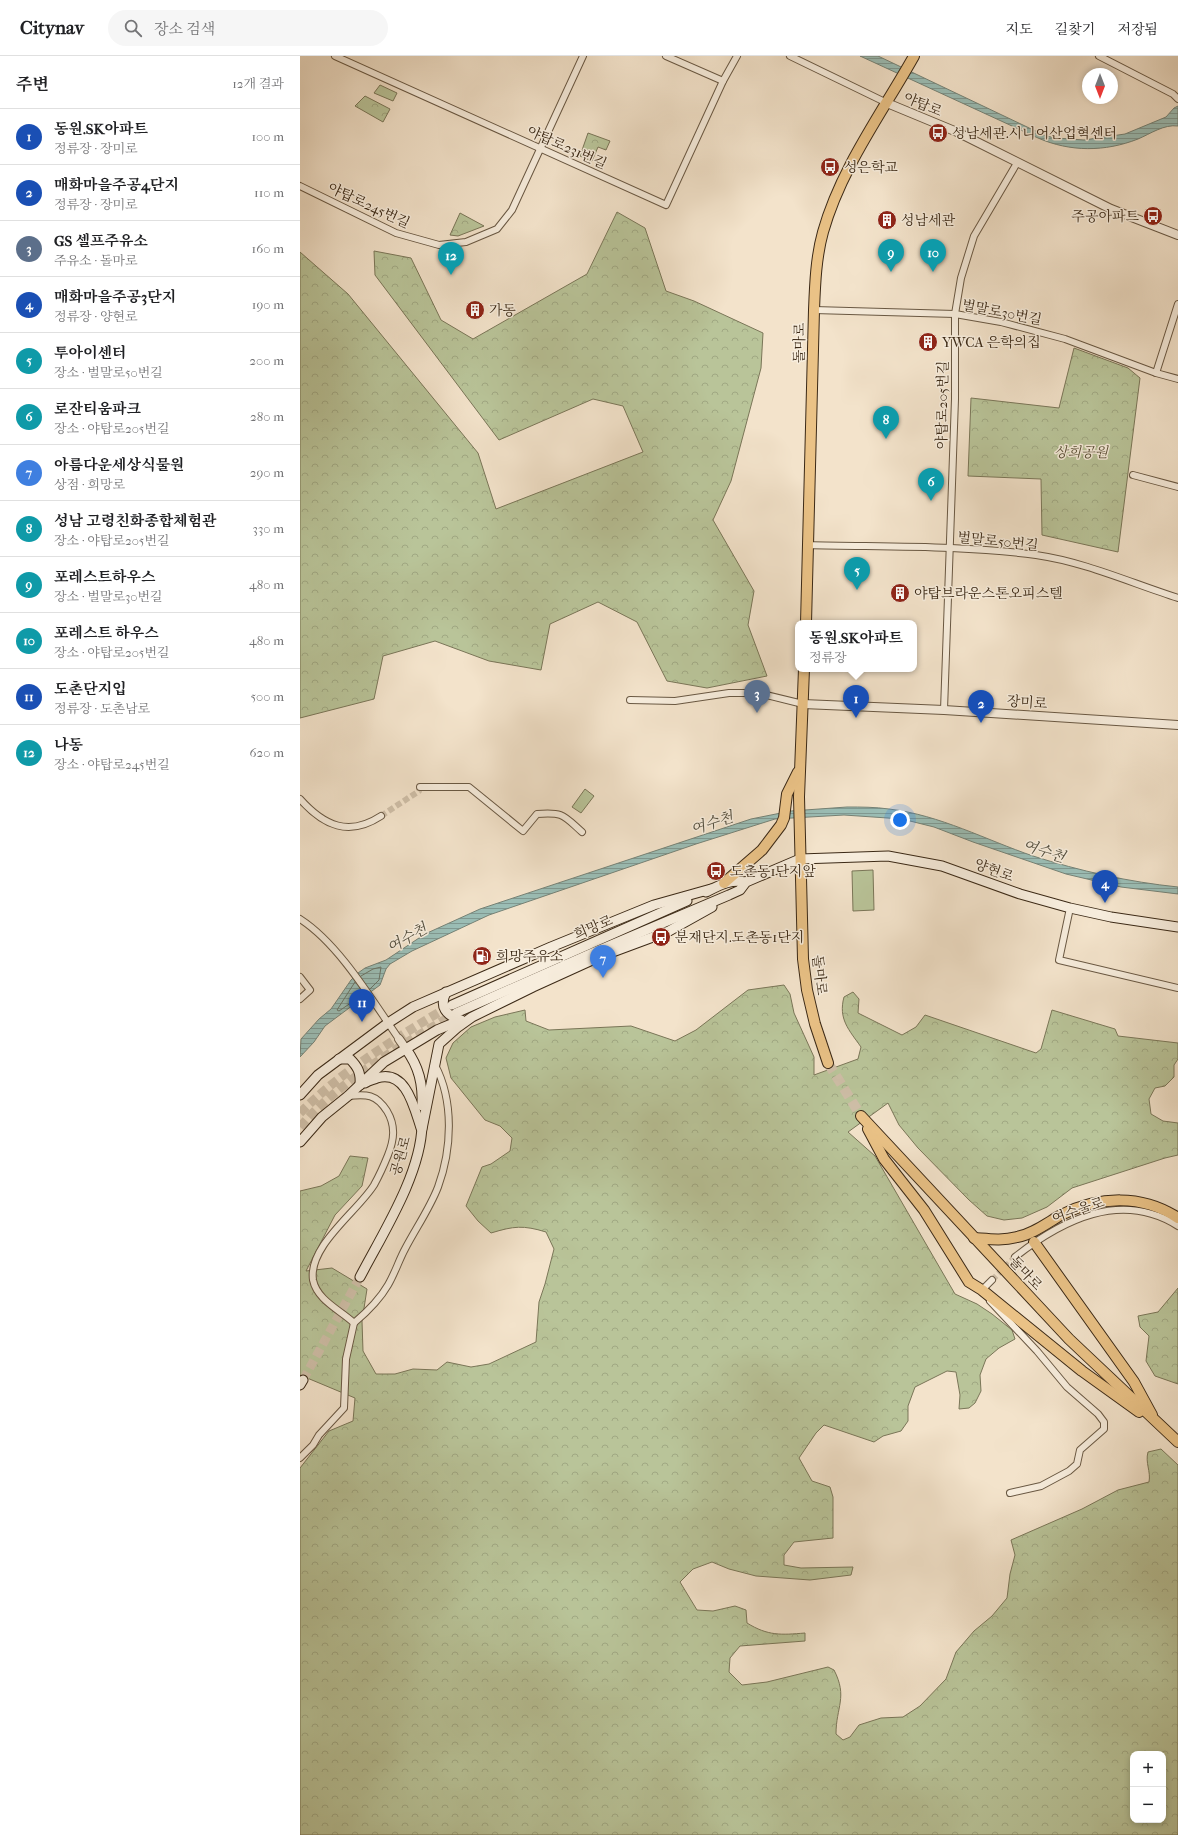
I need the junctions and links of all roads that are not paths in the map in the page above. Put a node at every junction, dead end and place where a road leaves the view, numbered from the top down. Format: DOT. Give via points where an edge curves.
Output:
graph roads {
  1 [pos="335,56"];
  2 [pos="583,56"];
  3 [pos="666,56"];
  4 [pos="737,56"];
  5 [pos="790,56"];
  6 [pos="1099,56"];
  7 [pos="913,58"];
  8 [pos="722,82"];
  9 [pos="1178,99"];
  10 [pos="887,103"];
  11 [pos="541,149"];
  12 [pos="1017,163"];
  13 [pos="300,186"];
  14 [pos="1178,235"];
  15 [pos="1178,304"];
  16 [pos="814,310"];
  17 [pos="955,314"];
  18 [pos="1156,373"];
  19 [pos="1178,379"];
  20 [pos="1134,475"];
  21 [pos="1178,487"];
  22 [pos="808,545"];
  23 [pos="950,548"];
  24 [pos="1178,598"];
  25 [pos="806,620"];
  26 [pos="804,672"];
  27 [pos="630,700"];
  28 [pos="803,704"];
  29 [pos="944,710"];
  30 [pos="1178,725"];
  31 [pos="800,768"];
  32 [pos="420,788"];
  33 [pos="300,799"];
  34 [pos="381,816"];
  35 [pos="582,832"];
  36 [pos="800,859"];
  37 [pos="746,882"];
  38 [pos="724,883"];
  39 [pos="710,889"];
  40 [pos="729,895"];
  41 [pos="1070,908"];
  42 [pos="300,919"];
  43 [pos="1178,927"];
  44 [pos="300,977"];
  45 [pos="1178,988"];
  46 [pos="446,992"];
  47 [pos="300,999"];
  48 [pos="503,1002"];
  49 [pos="456,1013"];
  50 [pos="388,1023"];
  51 [pos="399,1039"];
  52 [pos="406,1049"];
  53 [pos="339,1059"];
  54 [pos="434,1063"];
  55 [pos="828,1063"];
  56 [pos="360,1085"];
  57 [pos="300,1095"];
  58 [pos="348,1096"];
  59 [pos="422,1129"];
  60 [pos="300,1142"];
  61 [pos="1178,1218"];
  62 [pos="1178,1226"];
  63 [pos="974,1238"];
  64 [pos="1034,1242"];
  65 [pos="1015,1257"];
  66 [pos="360,1277"];
  67 [pos="992,1280"];
  68 [pos="982,1290"];
  69 [pos="354,1323"];
  70 [pos="1157,1424"];
  71 [pos="1178,1442"];
  72 [pos="300,1458"];
  73 [pos="1010,1492"];
  1 -- 11 [label="street, 야탑로231번길"];
  2 -- 11 [label="street, 야탑로245번길"];
  3 -- 8 [label="street"];
  4 -- 8 [label="street, 야탑로231번길"];
  5 -- 10 [label="street, 야탑로"];
  6 -- 9 [label="street" via="1173,94"];
  7 -- 10 [label="main road, 돌마로"];
  8 -- 11 [label="street, 야탑로231번길" via="666,205"];
  10 -- 12 [label="street, 야탑로" via="957,132"];
  10 -- 16 [label="main road, 돌마로" via="844,176 833,204 823,233 816,267"];
  11 -- 13 [label="street, 야탑로245번길" via="512,210 497,228 466,242 439,245 396,233"];
  12 -- 14 [label="street, 야탑로" via="1111,209"];
  12 -- 17 [label="street, 야탑로205번길" via="974,236 961,278"];
  15 -- 18 [label="street"];
  16 -- 17 [label="street, 벌말로30번길"];
  16 -- 22 [label="main road, 돌마로"];
  17 -- 18 [label="street, 벌말로30번길" via="1065,338"];
  17 -- 23 [label="street, 야탑로205번길"];
  18 -- 19 [label="street, 벌말로30번길"];
  20 -- 21 [label="street"];
  22 -- 23 [label="street, 벌말로50번길"];
  22 -- 25 [label="main road, 돌마로"];
  23 -- 24 [label="street, 벌말로50번길" via="1036,556 1097,570"];
  23 -- 29 [label="street, 야탑로205번길"];
  26 -- 28 [label="main road"];
  27 -- 28 [label="street" via="675,701 729,693 758,693"];
  28 -- 29 [label="street, 장미로"];
  28 -- 31 [label="main road"];
  29 -- 30 [label="street, 장미로"];
  31 -- 36 [label="main road, 돌마로"];
  31 -- 38 [label="main road" via="787,794 781,825 762,850"];
  32 -- 35 [label="street" via="469,787 523,831 537,814 550,813 563,814"];
  33 -- 34 [label="street" via="309,809 340,828 368,824"];
  36 -- 37 [label="main road, 희망로"];
  36 -- 41 [label="main road, 양현로" via="888,856 942,866 1020,894"];
  36 -- 55 [label="main road, 돌마로" via="803,959 807,990"];
  37 -- 38 [label="main road, 희망로" via="736,880"];
  37 -- 40 [label="main road, 희망로" via="740,890"];
  38 -- 39 [label="main road, 희망로"];
  39 -- 46 [label="main road" via="654,905"];
  39 -- 49 [label="main road, 희망로"];
  40 -- 48 [label="main road" via="704,912 669,930 599,957"];
  40 -- 49 [label="main road, 희망로"];
  41 -- 43 [label="main road, 양현로"];
  41 -- 45 [label="street" via="1059,960"];
  42 -- 50 [label="street" via="317,930 333,947"];
  44 -- 47 [label="street" via="310,990"];
  46 -- 49 [label="main road" via="443,1007 451,1017"];
  46 -- 50 [label="main road" via="413,1007"];
  48 -- 49 [label="main road"];
  48 -- 54 [label="main road" via="472,1016 439,1044"];
  49 -- 52 [label="main road" via="437,1030"];
  50 -- 51 [label="street"];
  50 -- 53 [label="main road"];
  51 -- 52 [label="street, 공원로"];
  52 -- 56 [label="main road" via="384,1062"];
  52 -- 59 [label="main road, 공원로" via="415,1062 421,1079"];
  53 -- 56 [label="main road" via="350,1059 355,1064 360,1071"];
  53 -- 57 [label="main road" via="318,1075"];
  54 -- 59 [label="main road"];
  54 -- 69 [label="street" via="447,1098 449,1132 438,1187 388,1286"];
  56 -- 58 [label="main road"];
  58 -- 59 [label="main road" via="368,1081 384,1076 393,1077 405,1087"];
  58 -- 60 [label="main road" via="322,1117"];
  58 -- 69 [label="street" via="366,1094 382,1104 392,1122 393,1136 392,1146 374,1185 324,1245 314,1270 313,1279 323,1299"];
  59 -- 66 [label="main road, 공원로" via="417,1156 404,1193"];
  61 -- 63 [label="main road" via="1150,1205 1123,1200 1095,1202 1018,1237 999,1240"];
  62 -- 64 [label="street, 여수울로" via="1164,1217 1148,1213 1126,1209 1112,1210 1057,1228"];
  63 -- 68 [label="main road, 돌마로" via="861,1116 884,1159 924,1210 969,1282"];
  63 -- 70 [label="main road, 돌마로" via="1069,1339"];
  64 -- 65 [label="street, 여수울로"];
  64 -- 70 [label="main road" via="1134,1382"];
  67 -- 68 [label="street"];
  68 -- 70 [label="main road" via="1082,1371"];
  68 -- 73 [label="street" via="1067,1387 1104,1422 1104,1429 1080,1450 1077,1464 1068,1471 1041,1486"];
  69 -- 72 [label="street" via="346,1359 344,1408"];
  70 -- 71 [label="main road, 돌마로"];
}
